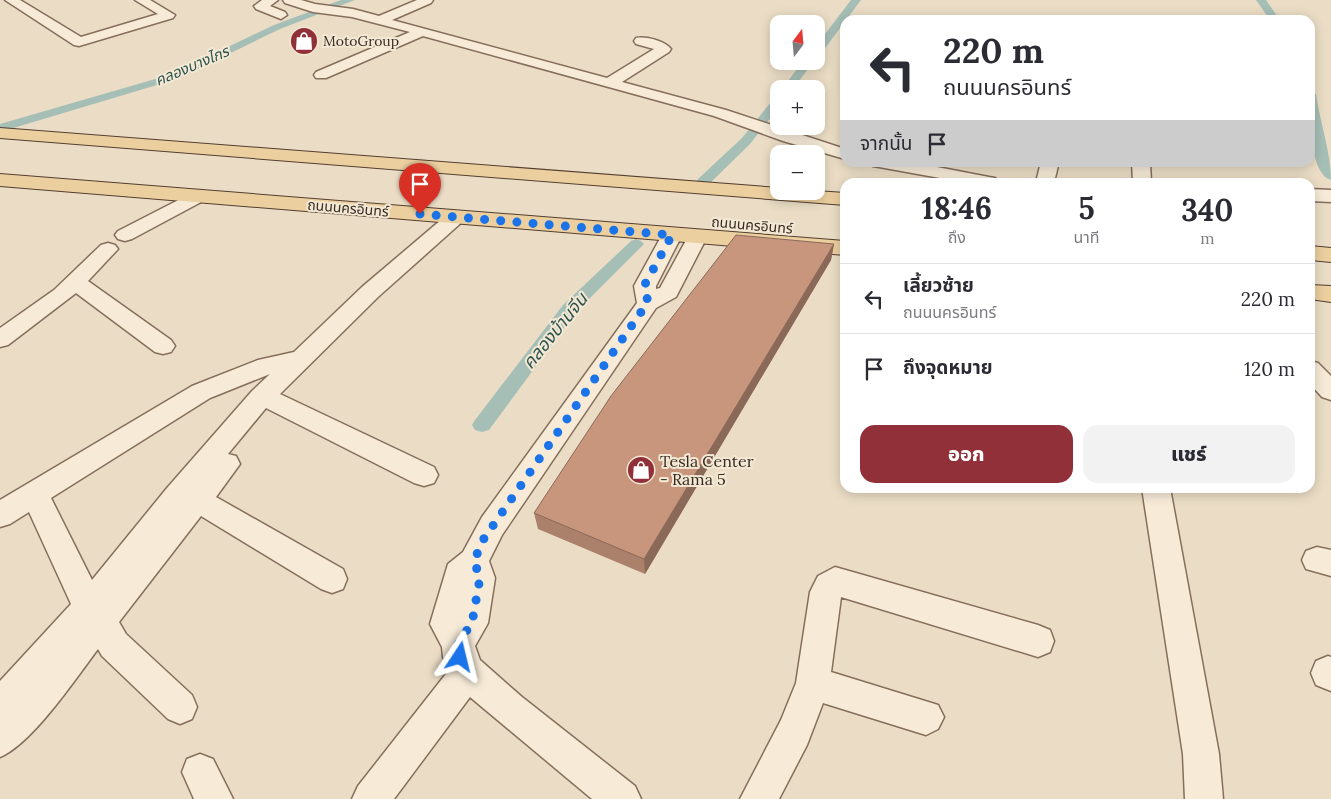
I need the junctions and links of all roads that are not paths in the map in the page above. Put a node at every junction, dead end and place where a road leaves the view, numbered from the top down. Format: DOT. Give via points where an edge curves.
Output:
graph roads {
  1 [pos="11,0"];
  2 [pos="142,0"];
  3 [pos="272,0"];
  4 [pos="289,0"];
  5 [pos="427,0"];
  6 [pos="281,15"];
  7 [pos="380,20"];
  8 [pos="422,32"];
  9 [pos="641,41"];
  10 [pos="321,75"];
  11 [pos="609,83"];
  12 [pos="5,138"];
  13 [pos="838,152"];
  14 [pos="0,167"];
  15 [pos="925,167"];
  16 [pos="972,178"];
  17 [pos="0,180"];
  18 [pos="196,196"];
  19 [pos="840,208"];
  20 [pos="455,218"];
  21 [pos="840,233"];
  22 [pos="672,235"];
  23 [pos="697,237"];
  24 [pos="1315,238"];
  25 [pos="762,240"];
  26 [pos="1331,240"];
  27 [pos="840,241"];
  28 [pos="840,248"];
  29 [pos="1315,253"];
  30 [pos="1331,255"];
  31 [pos="1315,274"];
  32 [pos="1331,276"];
  33 [pos="76,283"];
  34 [pos="1315,292"];
  35 [pos="1331,294"];
  36 [pos="648,302"];
  37 [pos="0,339"];
  38 [pos="163,346"];
  39 [pos="302,358"];
  40 [pos="1315,374"];
  41 [pos="1331,392"];
  42 [pos="267,399"];
  43 [pos="424,475"];
  44 [pos="1157,493"];
  45 [pos="35,495"];
  46 [pos="188,498"];
  47 [pos="0,515"];
  48 [pos="332,578"];
  49 [pos="95,614"];
  50 [pos="1038,641"];
  51 [pos="463,658"];
  52 [pos="813,683"];
  53 [pos="0,707"];
  54 [pos="180,707"];
  55 [pos="926,717"];
  56 [pos="0,739"];
  57 [pos="371,799"];
  58 [pos="622,799"];
  59 [pos="759,799"];
  60 [pos="1204,799"];
  1 -- 2 [label="street" via="79,42 169,15"];
  3 -- 6 [label="street" via="260,6"];
  4 -- 7 [label="street" via="313,8 345,11"];
  5 -- 7 [label="street"];
  7 -- 8 [label="street"];
  8 -- 10 [label="street"];
  8 -- 11 [label="street"];
  9 -- 11 [label="street" via="664,49"];
  11 -- 13 [label="street" via="720,113"];
  12 -- 19 [label="main road, ถนนนครอินทร์"];
  14 -- 21 [label="main road, ถนนนครอินทร์"];
  15 -- 16 [label="street"];
  17 -- 18 [label="main road, ถนนนครอินทร์"];
  18 -- 20 [label="main road, ถนนนครอินทร์"];
  18 -- 33 [label="street" via="116,242"];
  20 -- 22 [label="main road, ถนนนครอินทร์"];
  20 -- 39 [label="street" via="370,292"];
  22 -- 23 [label="main road, ถนนนครอินทร์"];
  22 -- 36 [label="street" via="644,286"];
  23 -- 25 [label="main road, ถนนนครอินทร์"];
  23 -- 36 [label="street" via="668,292"];
  24 -- 26 [label="main road"];
  25 -- 27 [label="main road"];
  25 -- 28 [label="main road, ถนนนครอินทร์"];
  29 -- 30 [label="main road"];
  31 -- 32 [label="main road"];
  33 -- 37 [label="street" via="40,313"];
  33 -- 38 [label="street"];
  34 -- 35 [label="main road"];
  36 -- 51 [label="street" via="492,526 474,561 480,578"];
  39 -- 42 [label="street"];
  39 -- 45 [label="street" via="266,366 201,392"];
  40 -- 41 [label="street"];
  42 -- 43 [label="street"];
  42 -- 46 [label="street"];
  44 -- 60 [label="street" via="1201,754"];
  45 -- 47 [label="street"];
  45 -- 49 [label="street"];
  46 -- 48 [label="street"];
  46 -- 49 [label="street"];
  49 -- 53 [label="street"];
  49 -- 54 [label="street" via="114,645"];
  49 -- 56 [label="street" via="38,700"];
  50 -- 52 [label="street" via="835,581 826,592"];
  51 -- 57 [label="street"];
  51 -- 58 [label="street" via="510,709"];
  52 -- 55 [label="street"];
  52 -- 59 [label="street" via="794,732"];
}
